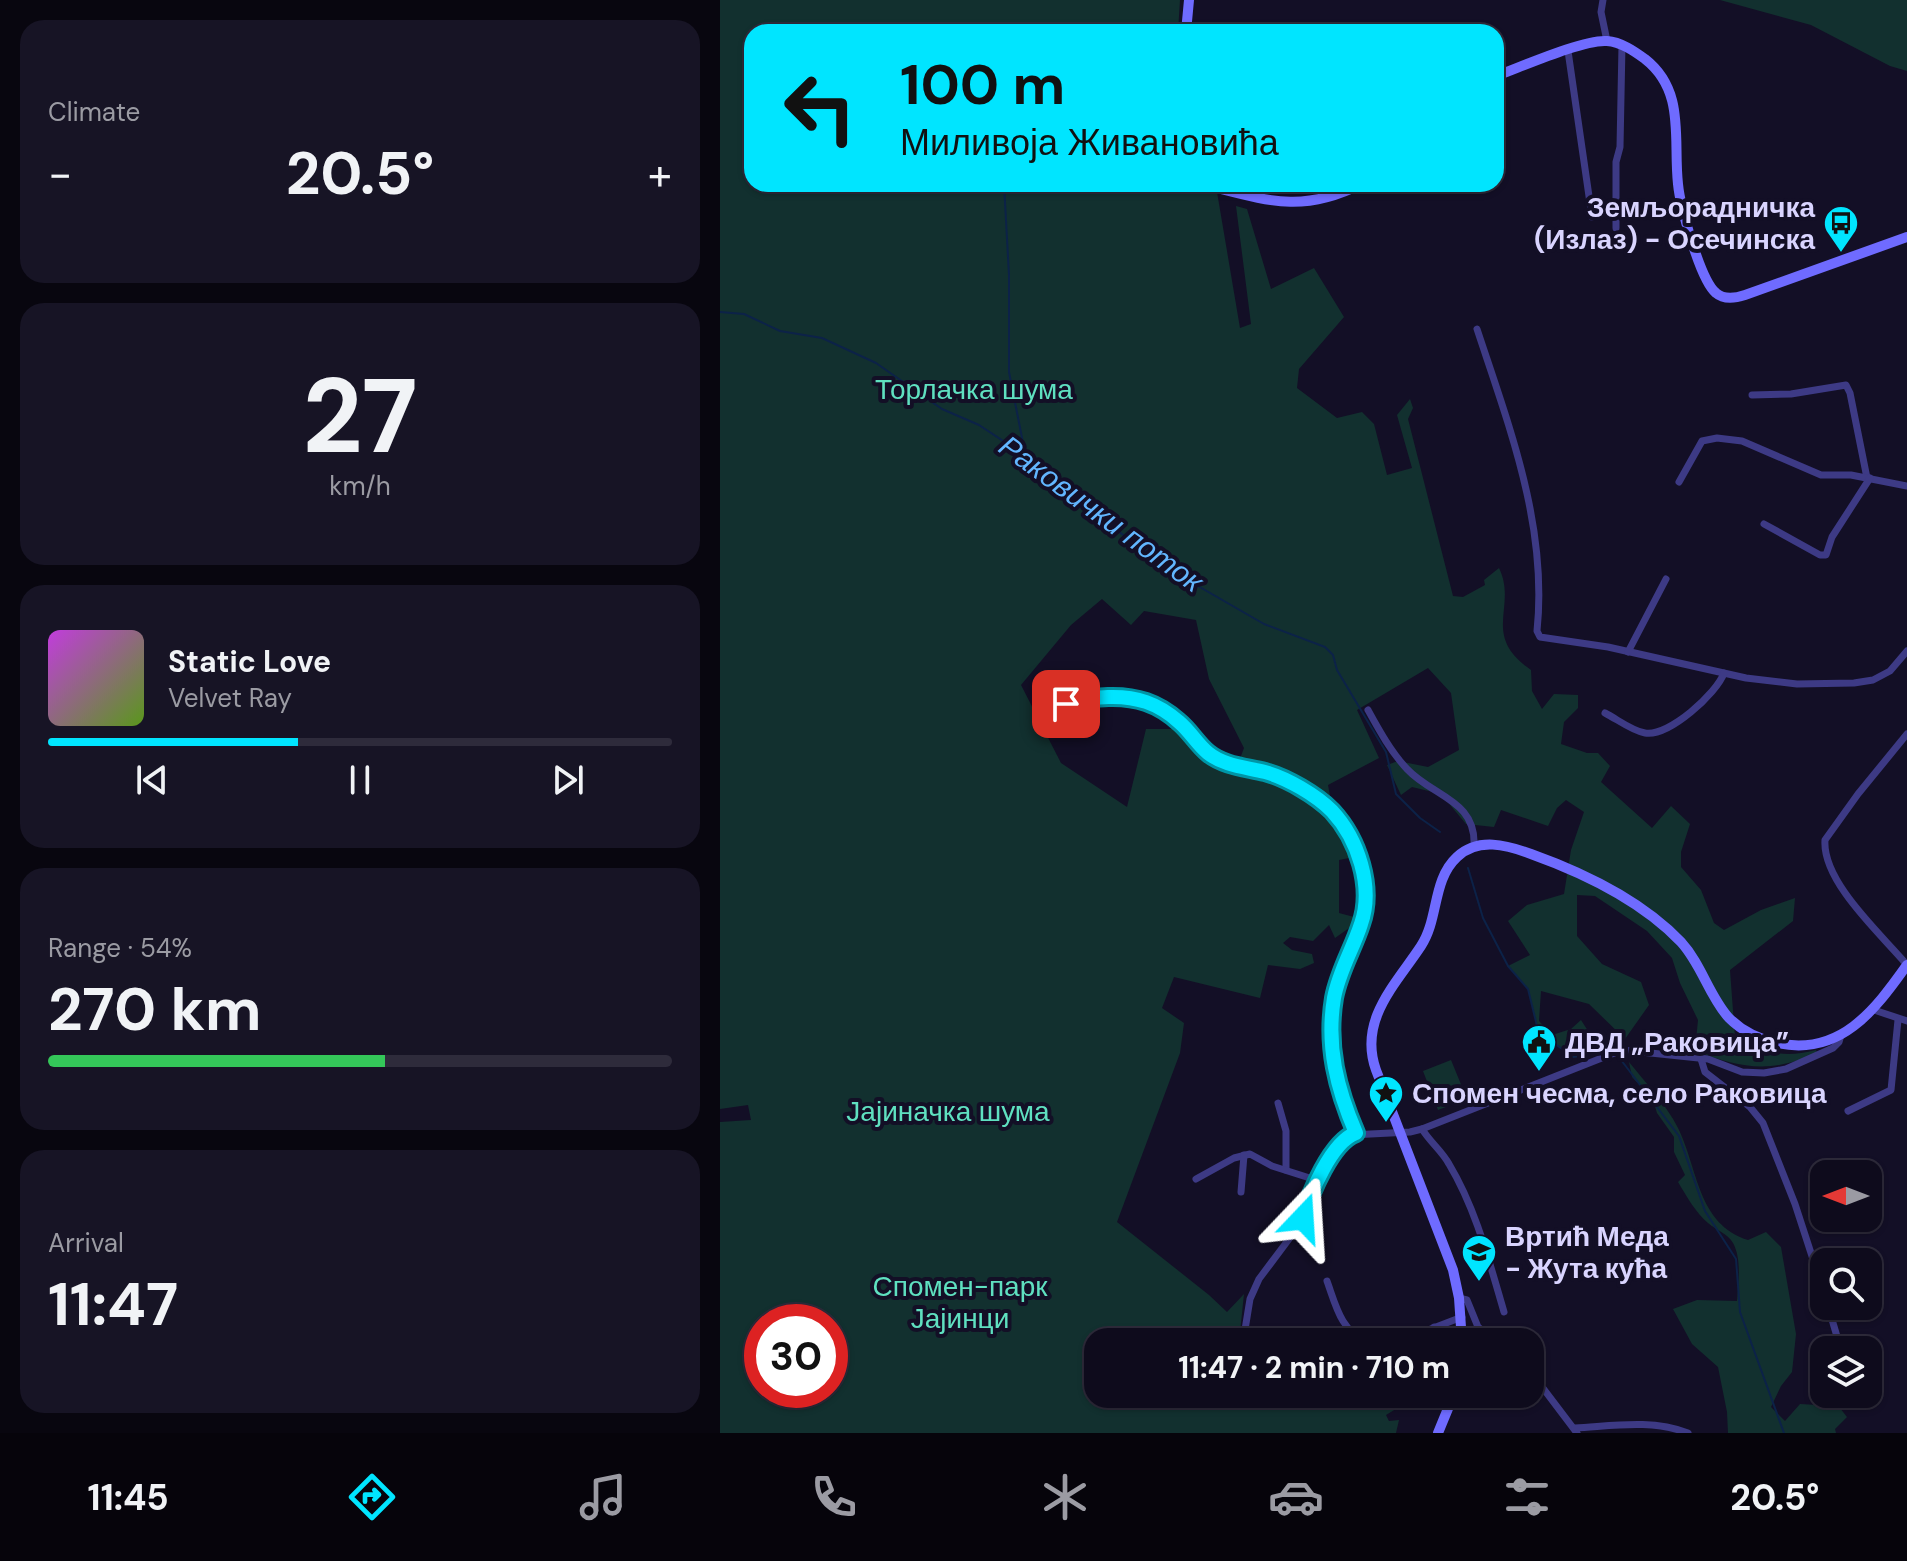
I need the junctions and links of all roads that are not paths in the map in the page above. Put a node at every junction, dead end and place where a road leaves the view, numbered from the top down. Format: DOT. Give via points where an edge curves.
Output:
graph roads {
  1 [pos="1189,0"];
  2 [pos="1603,0"];
  3 [pos="1187,24"];
  4 [pos="1607,41"];
  5 [pos="1622,45"];
  6 [pos="1568,51"];
  7 [pos="1504,73"];
  8 [pos="1234,192"];
  9 [pos="1343,192"];
  10 [pos="1592,217"];
  11 [pos="1616,228"];
  12 [pos="1907,237"];
  13 [pos="1477,329"];
  14 [pos="1752,395"];
  15 [pos="1869,478"];
  16 [pos="1679,482"];
  17 [pos="1907,486"];
  18 [pos="1764,524"];
  19 [pos="1666,579"];
  20 [pos="1907,651"];
  21 [pos="1628,652"];
  22 [pos="1724,673"];
  23 [pos="1058,708"];
  24 [pos="1368,710"];
  25 [pos="1605,713"];
  26 [pos="1907,734"];
  27 [pos="1474,847"];
  28 [pos="1907,965"];
  29 [pos="1874,1010"];
  30 [pos="1898,1020"];
  31 [pos="1907,1021"];
  32 [pos="1841,1035"];
  33 [pos="1701,1059"];
  34 [pos="1278,1103"];
  35 [pos="1848,1111"];
  36 [pos="1422,1129"];
  37 [pos="1356,1133"];
  38 [pos="1400,1133"];
  39 [pos="1244,1155"];
  40 [pos="1286,1170"];
  41 [pos="1196,1179"];
  42 [pos="1316,1180"];
  43 [pos="1241,1192"];
  44 [pos="1810,1250"];
  45 [pos="1327,1281"];
  46 [pos="1459,1298"];
  47 [pos="1504,1312"];
  48 [pos="1462,1317"];
  49 [pos="1434,1327"];
  50 [pos="1245,1328"];
  51 [pos="1348,1328"];
  52 [pos="1462,1328"];
  53 [pos="1481,1328"];
  54 [pos="1544,1389"];
  55 [pos="1448,1408"];
  56 [pos="1657,1429"];
  57 [pos="1576,1430"];
  58 [pos="1438,1433"];
  59 [pos="1688,1433"];
  1 -- 3 [label="main road"];
  2 -- 4 [label="street"];
  4 -- 5 [label="main road"];
  4 -- 6 [label="main road"];
  5 -- 11 [label="street"];
  5 -- 12 [label="main road" via="1652,66 1672,98 1681,207 1694,249 1718,295 1745,295"];
  6 -- 7 [label="main road"];
  6 -- 10 [label="street"];
  8 -- 9 [label="main road" via="1301,203"];
  13 -- 21 [label="street" via="1532,513 1540,571 1538,634"];
  14 -- 15 [label="street" via="1846,385"];
  15 -- 16 [label="street" via="1821,475 1742,441 1717,438 1699,443"];
  15 -- 17 [label="street"];
  15 -- 18 [label="street" via="1826,555"];
  19 -- 21 [label="street"];
  20 -- 22 [label="street" via="1890,671 1866,682 1775,683"];
  21 -- 22 [label="street"];
  22 -- 25 [label="street" via="1701,704 1667,727 1644,733"];
  23 -- 37 [label="street" via="1077,699 1141,698 1178,721 1217,760 1280,778 1337,817 1358,855 1366,894 1363,920 1336,988 1332,1024 1336,1074"];
  24 -- 27 [label="street" via="1408,771 1471,820"];
  26 -- 28 [label="street" via="1825,840 1836,878 1848,897"];
  27 -- 32 [label="main road" via="1505,846 1550,861 1599,882 1643,911 1682,943 1727,1016 1747,1033 1802,1046"];
  27 -- 38 [label="main road" via="1455,858 1446,872 1425,941 1384,998 1371,1031 1373,1062"];
  28 -- 29 [label="main road"];
  29 -- 30 [label="street"];
  29 -- 32 [label="main road"];
  30 -- 31 [label="street"];
  30 -- 35 [label="street" via="1891,1090"];
  32 -- 33 [label="street" via="1833,1048 1776,1072 1742,1072"];
  33 -- 36 [label="street" via="1620,1050"];
  33 -- 44 [label="street" via="1705,1072 1763,1123"];
  34 -- 40 [label="street" via="1286,1131"];
  36 -- 38 [label="street"];
  36 -- 47 [label="street" via="1445,1156 1465,1196"];
  37 -- 38 [label="street"];
  37 -- 42 [label="street"];
  38 -- 46 [label="main road"];
  39 -- 40 [label="street"];
  39 -- 41 [label="street"];
  39 -- 43 [label="street"];
  40 -- 42 [label="street"];
  42 -- 50 [label="street" via="1295,1231 1259,1279"];
  45 -- 51 [label="street"];
  46 -- 48 [label="main road"];
  46 -- 53 [label="street" via="1468,1302"];
  48 -- 49 [label="street"];
  48 -- 52 [label="main road"];
  54 -- 57 [label="street"];
  55 -- 58 [label="main road"];
  56 -- 57 [label="street" via="1635,1423"];
  56 -- 59 [label="street"];
}
